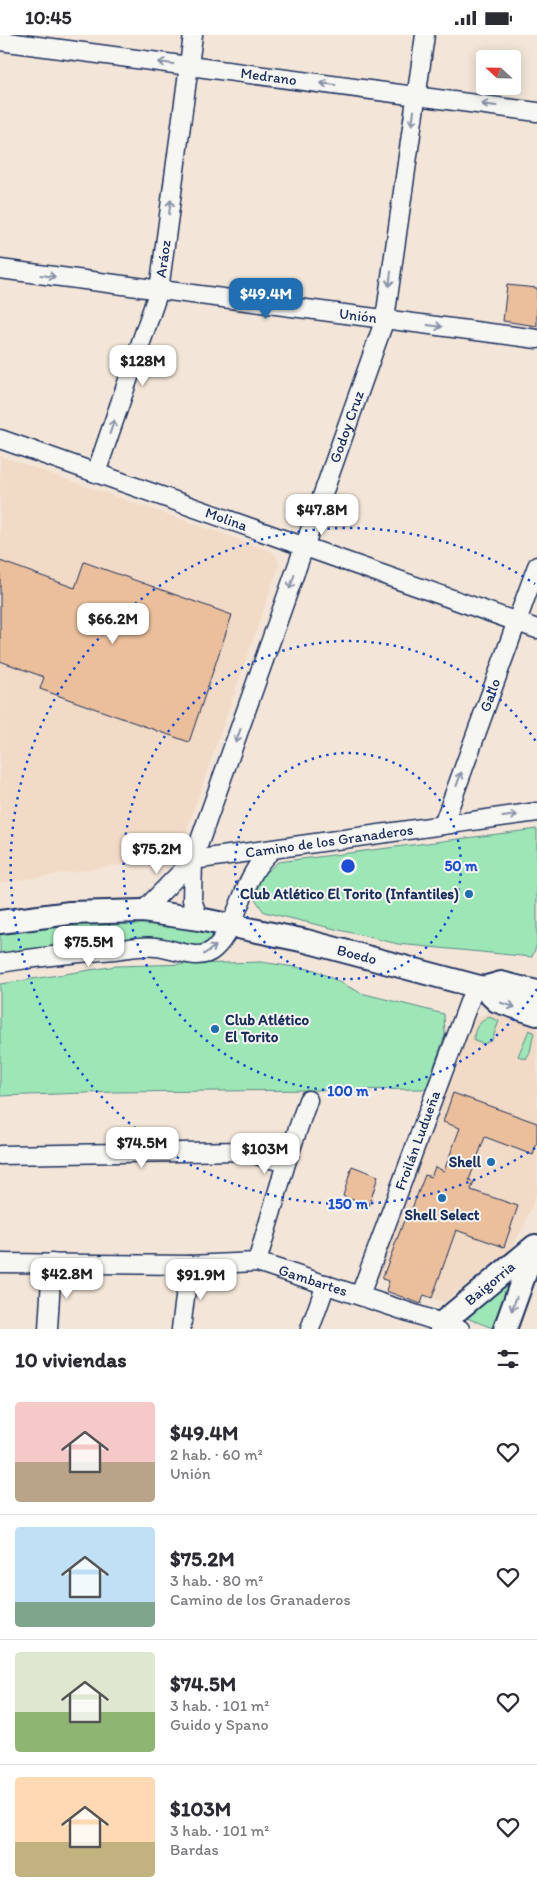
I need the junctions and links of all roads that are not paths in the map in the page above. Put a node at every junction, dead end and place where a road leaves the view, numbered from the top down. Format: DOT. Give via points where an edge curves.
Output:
graph roads {
  1 [pos="193,35"];
  2 [pos="425,35"];
  3 [pos="0,41"];
  4 [pos="189,66"];
  5 [pos="416,96"];
  6 [pos="537,111"];
  7 [pos="0,269"];
  8 [pos="159,290"];
  9 [pos="385,319"];
  10 [pos="537,339"];
  11 [pos="0,439"];
  12 [pos="96,473"];
  13 [pos="304,547"];
  14 [pos="537,566"];
  15 [pos="517,622"];
  16 [pos="537,629"];
  17 [pos="537,812"];
  18 [pos="443,825"];
  19 [pos="271,851"];
  20 [pos="193,860"];
  21 [pos="143,911"];
  22 [pos="199,919"];
  23 [pos="0,921"];
  24 [pos="230,925"];
  25 [pos="0,963"];
  26 [pos="479,987"];
  27 [pos="537,992"];
  28 [pos="537,1014"];
  29 [pos="308,1100"];
  30 [pos="0,1155"];
  31 [pos="286,1163"];
  32 [pos="536,1243"];
  33 [pos="258,1262"];
  34 [pos="0,1263"];
  35 [pos="52,1263"];
  36 [pos="189,1265"];
  37 [pos="326,1284"];
  38 [pos="360,1295"];
  39 [pos="448,1327"];
  40 [pos="48,1329"];
  41 [pos="181,1329"];
  42 [pos="310,1329"];
  43 [pos="505,1329"];
  1 -- 4 [label="street, Aráoz"];
  2 -- 5 [label="street, Godoy Cruz"];
  4 -- 3 [label="street, Medrano, one-way"];
  5 -- 4 [label="street, Medrano, one-way"];
  8 -- 4 [label="street, Aráoz, one-way"];
  6 -- 5 [label="street, Medrano, one-way"];
  5 -- 9 [label="street, Godoy Cruz, one-way"];
  7 -- 8 [label="street, Unión, one-way"];
  8 -- 9 [label="street, Unión"];
  12 -- 8 [label="street, Aráoz, one-way"];
  9 -- 10 [label="street, Unión, one-way"];
  9 -- 13 [label="street, Godoy Cruz"];
  11 -- 12 [label="street, Molina"];
  12 -- 13 [label="street, Molina"];
  13 -- 15 [label="street, Molina"];
  13 -- 20 [label="street, Godoy Cruz, one-way"];
  14 -- 15 [label="street, Gallo"];
  15 -- 16 [label="street, Molina"];
  18 -- 15 [label="street, Gallo, one-way"];
  18 -- 17 [label="street, Camino de los Granaderos, one-way"];
  18 -- 19 [label="street, Camino de los Granaderos"];
  19 -- 20 [label="street, Camino de los Granaderos"];
  19 -- 24 [label="street" via="258,862"];
  20 -- 21 [label="street"];
  20 -- 22 [label="street, Godoy Cruz" via="192,900"];
  21 -- 22 [label="main road"];
  21 -- 23 [label="main road" via="70,913"];
  22 -- 24 [label="main road, Boedo"];
  25 -- 24 [label="street, one-way" via="54,954 155,947 202,955 214,949"];
  24 -- 26 [label="main road, Boedo" via="306,941"];
  26 -- 27 [label="main road, Boedo" via="501,983"];
  26 -- 28 [label="main road, Boedo, one-way" via="497,1001"];
  26 -- 38 [label="street, Froilán Ludueña"];
  29 -- 31 [label="street"];
  30 -- 31 [label="street" via="242,1151"];
  31 -- 33 [label="street"];
  32 -- 39 [label="main road, Baigorria"];
  32 -- 43 [label="main road, Baigorria, one-way"];
  33 -- 36 [label="street, Gambartes"];
  33 -- 37 [label="street, Gambartes"];
  34 -- 35 [label="street, Gambartes"];
  35 -- 36 [label="street, Gambartes"];
  35 -- 40 [label="street"];
  36 -- 41 [label="street"];
  37 -- 38 [label="street, Gambartes"];
  37 -- 42 [label="street"];
  38 -- 39 [label="street, Gambartes"];
}
